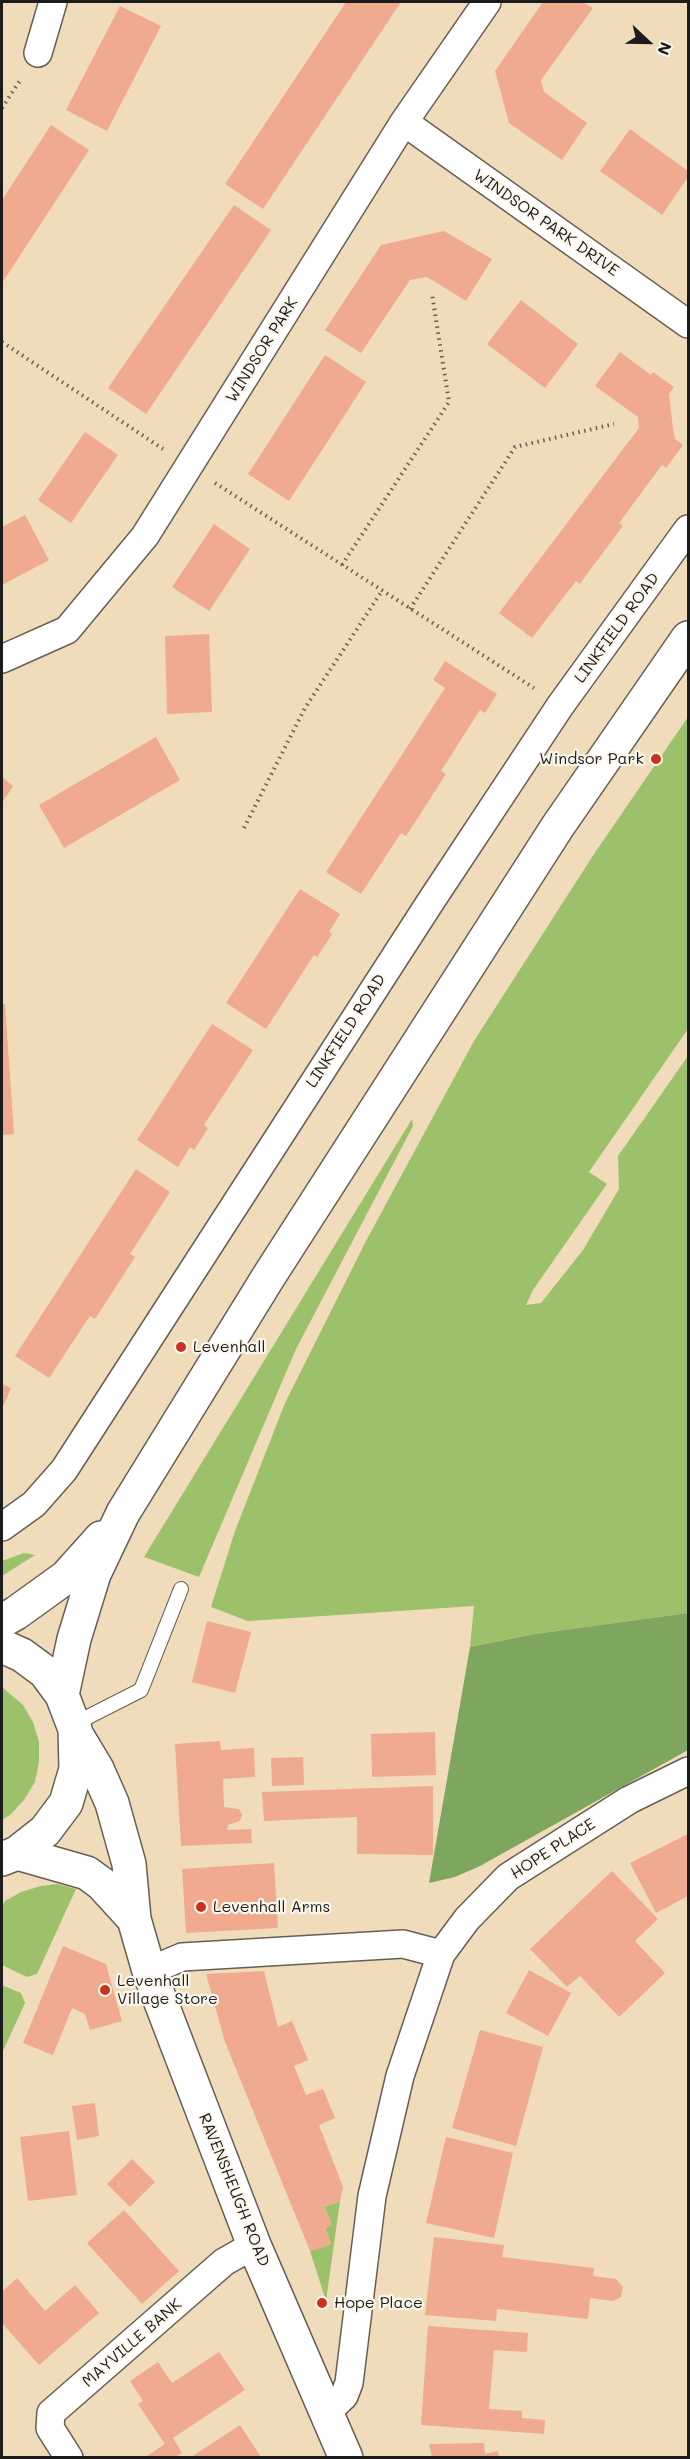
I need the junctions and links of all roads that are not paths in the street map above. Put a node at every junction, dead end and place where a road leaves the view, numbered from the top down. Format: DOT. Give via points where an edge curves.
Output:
graph roads {
  1 [pos="53,2"];
  2 [pos="487,2"];
  3 [pos="38,53"];
  4 [pos="404,122"];
  5 [pos="688,324"];
  6 [pos="688,530"];
  7 [pos="688,638"];
  8 [pos="2,659"];
  9 [pos="123,1513"];
  10 [pos="2,1527"];
  11 [pos="181,1589"];
  12 [pos="2,1621"];
  13 [pos="2,1646"];
  14 [pos="71,1718"];
  15 [pos="688,1771"];
  16 [pos="9,1856"];
  17 [pos="134,1919"];
  18 [pos="441,1954"];
  19 [pos="149,1971"];
  20 [pos="254,2245"];
  21 [pos="327,2412"];
  22 [pos="69,2457"];
  23 [pos="346,2457"];
  1 -- 3 [label="street"];
  2 -- 4 [label="street, WINDSOR PARK"];
  4 -- 5 [label="street, WINDSOR PARK DRIVE"];
  4 -- 8 [label="street, WINDSOR PARK" via="145,537 67,630"];
  6 -- 10 [label="street, LINKFIELD ROAD" via="560,706 64,1470 34,1504"];
  7 -- 9 [label="main road" via="558,826 269,1276"];
  9 -- 12 [label="main road" via="66,1576"];
  9 -- 14 [label="main road" via="94,1574 74,1639"];
  11 -- 14 [label="lane" via="141,1690"];
  13 -- 14 [label="main road, RAVENSHEUGH ROAD" via="45,1672"];
  14 -- 16 [label="main road" via="76,1769 66,1803 45,1831"];
  14 -- 17 [label="main road, RAVENSHEUGH ROAD" via="112,1803 129,1864"];
  15 -- 18 [label="street, HOPE PLACE" via="629,1800 508,1877 467,1919"];
  16 -- 17 [label="main road, RAVENSHEUGH ROAD" via="87,1873"];
  17 -- 19 [label="main road, RAVENSHEUGH ROAD"];
  18 -- 19 [label="street" via="403,1944 380,1945 182,1957"];
  18 -- 21 [label="street, HOPE PLACE" via="399,2076 372,2196 349,2383 344,2396"];
  19 -- 20 [label="main road, RAVENSHEUGH ROAD"];
  20 -- 21 [label="main road, RAVENSHEUGH ROAD"];
  20 -- 22 [label="street, MAYVILLE BANK" via="224,2262 51,2413 50,2428"];
  21 -- 23 [label="main road, RAVENSHEUGH ROAD"];
}
